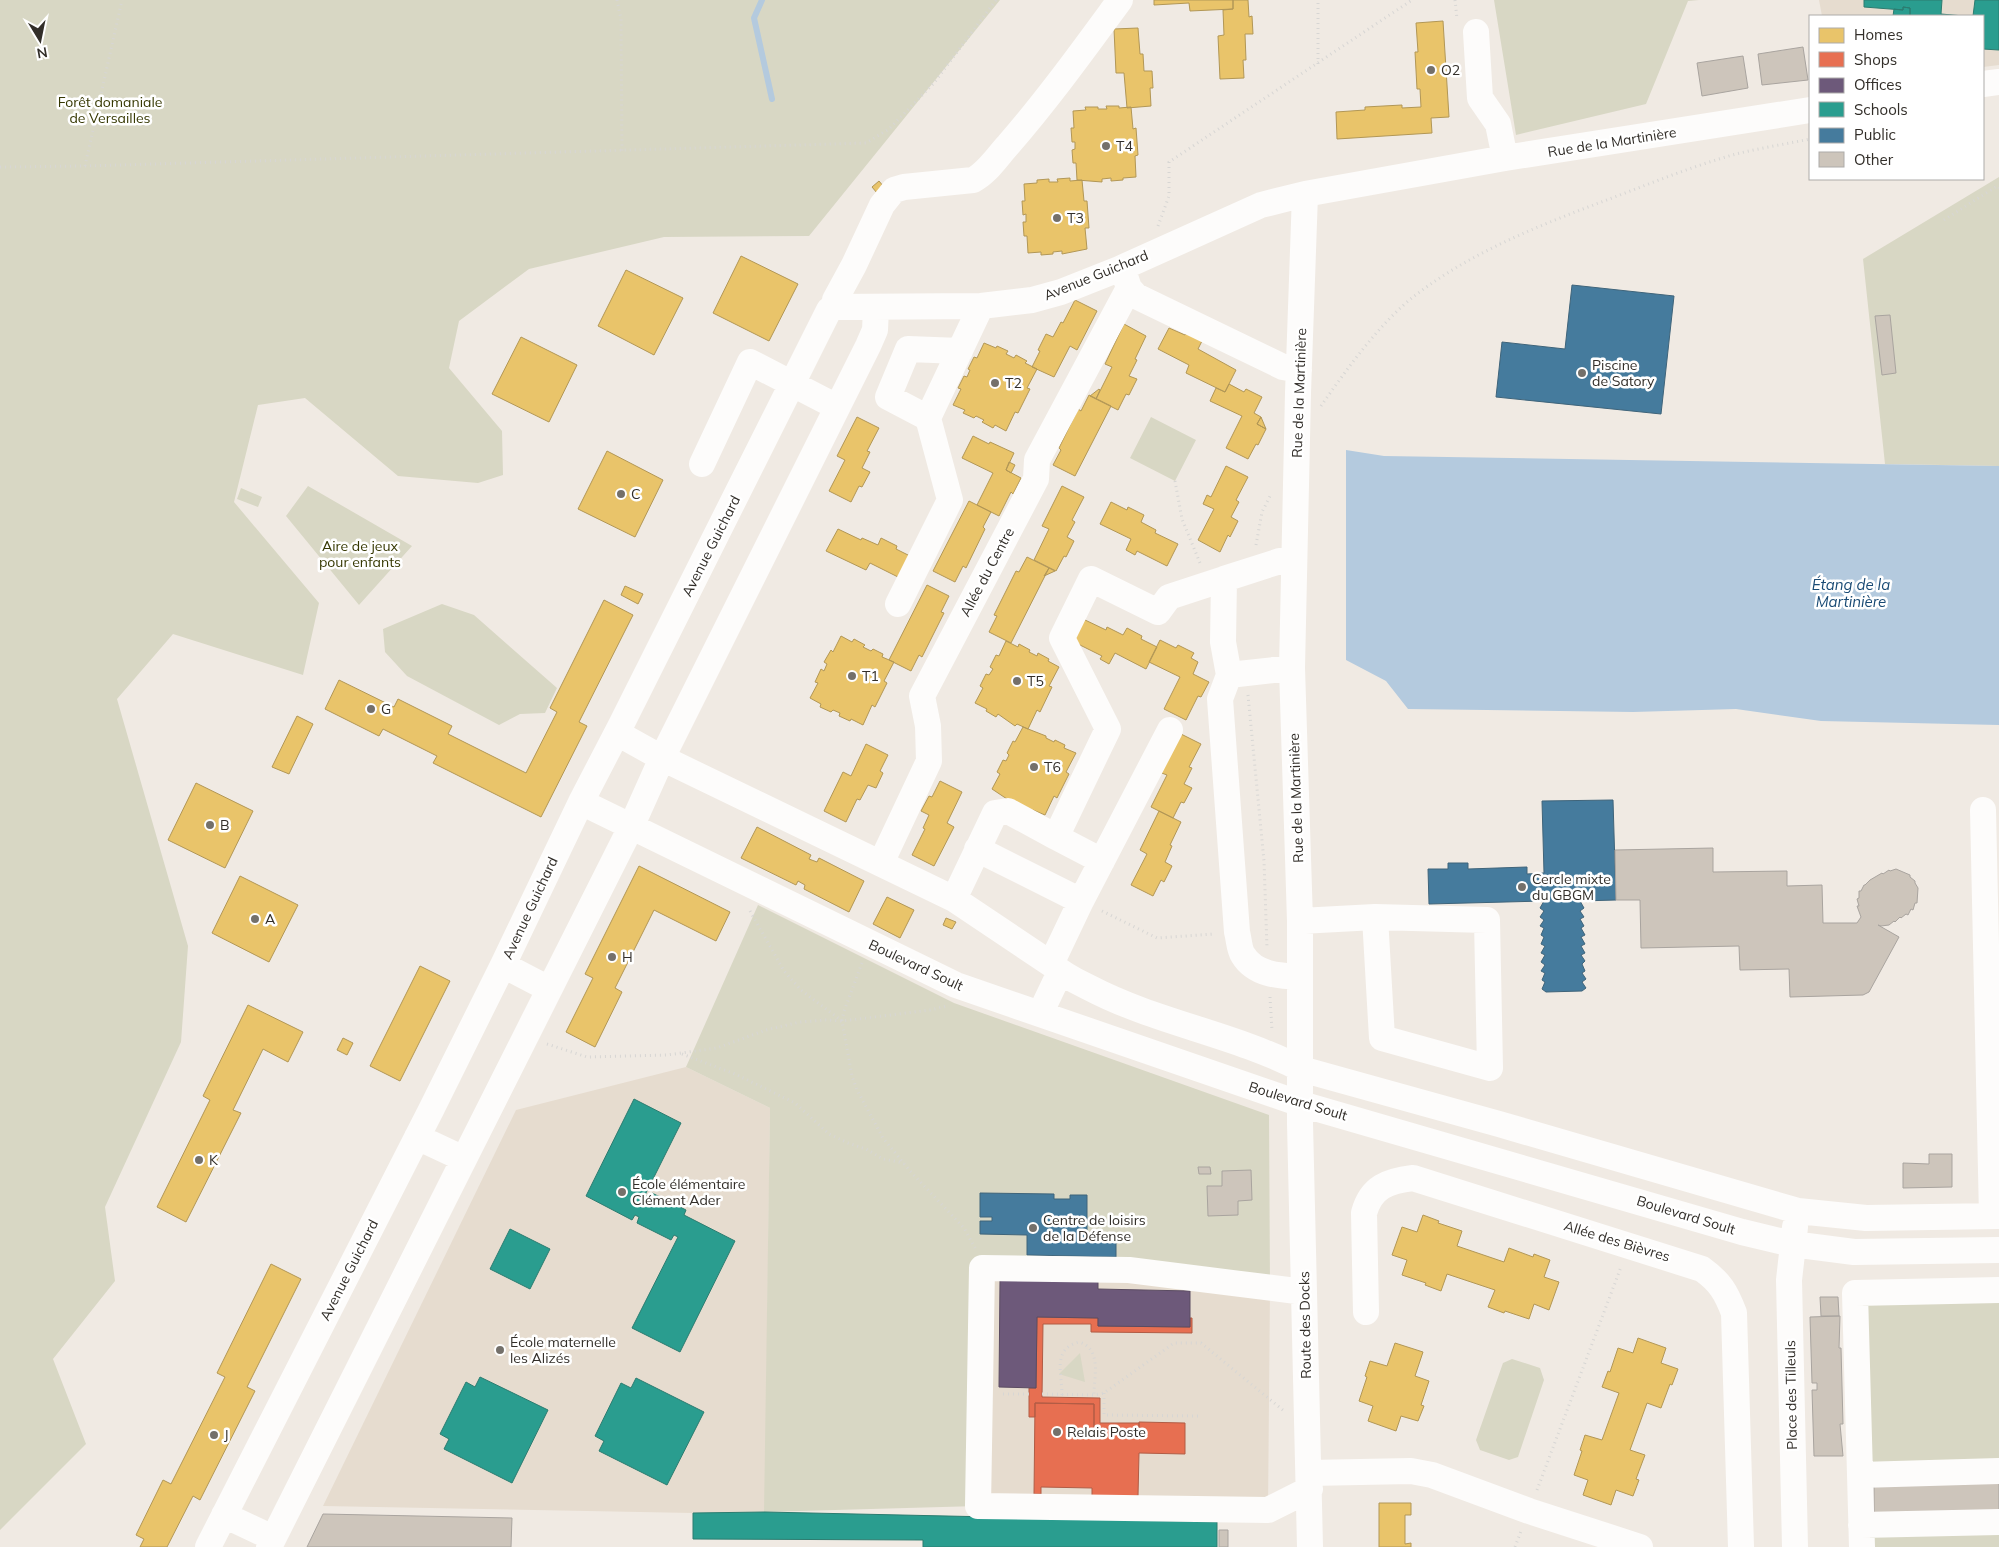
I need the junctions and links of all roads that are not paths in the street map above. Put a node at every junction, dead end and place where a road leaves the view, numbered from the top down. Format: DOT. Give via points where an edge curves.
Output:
graph roads {
  1 [pos="1120,0"];
  2 [pos="1476,32"];
  3 [pos="1999,82"];
  4 [pos="1984,84"];
  5 [pos="1809,110"];
  6 [pos="1505,158"];
  7 [pos="1305,194"];
  8 [pos="1125,278"];
  9 [pos="981,306"];
  10 [pos="834,307"];
  11 [pos="876,308"];
  12 [pos="960,351"];
  13 [pos="1299,370"];
  14 [pos="793,384"];
  15 [pos="837,407"];
  16 [pos="928,418"];
  17 [pos="702,464"];
  18 [pos="1294,560"];
  19 [pos="1216,581"];
  20 [pos="898,604"];
  21 [pos="1292,668"];
  22 [pos="1237,674"];
  23 [pos="1170,730"];
  24 [pos="617,733"];
  25 [pos="662,758"];
  26 [pos="581,802"];
  27 [pos="1983,810"];
  28 [pos="632,825"];
  29 [pos="1056,837"];
  30 [pos="977,849"];
  31 [pos="1102,862"];
  32 [pos="881,863"];
  33 [pos="954,899"];
  34 [pos="1081,901"];
  35 [pos="1375,917"];
  36 [pos="1300,921"];
  37 [pos="503,965"];
  38 [pos="1056,968"];
  39 [pos="1300,977"];
  40 [pos="549,989"];
  41 [pos="1040,1014"];
  42 [pos="1301,1069"];
  43 [pos="1301,1104"];
  44 [pos="1995,1125"];
  45 [pos="417,1137"];
  46 [pos="464,1159"];
  47 [pos="1798,1211"];
  48 [pos="1993,1216"];
  49 [pos="1792,1244"];
  50 [pos="1993,1250"];
  51 [pos="1999,1290"];
  52 [pos="1304,1292"];
  53 [pos="1366,1312"];
  54 [pos="1999,1471"];
  55 [pos="1860,1475"];
  56 [pos="1309,1481"];
  57 [pos="224,1515"];
  58 [pos="1999,1522"];
  59 [pos="1862,1536"];
  60 [pos="271,1542"];
  61 [pos="208,1547"];
  62 [pos="1310,1547"];
  63 [pos="1640,1547"];
  64 [pos="1741,1547"];
  65 [pos="1795,1547"];
  1 -- 10 [label="street" via="1070,68 981,176 973,180 894,190 882,205"];
  2 -- 6 [label="street" via="1480,98 1498,124"];
  3 -- 4 [label="street"];
  5 -- 6 [label="street, Rue de la Martinière"];
  6 -- 7 [label="street, Rue de la Martinière"];
  7 -- 8 [label="street, Avenue Guichard" via="1261,205 1148,255"];
  7 -- 13 [label="street, Rue de la Martinière"];
  8 -- 9 [label="street, Avenue Guichard" via="1032,300"];
  8 -- 13 [label="street" via="1136,296 1283,367"];
  8 -- 32 [label="street, Allée du Centre" via="1037,460 1036,479 922,696 928,726 929,761"];
  9 -- 11 [label="street, Avenue Guichard"];
  9 -- 12 [label="street"];
  10 -- 11 [label="street, Avenue Guichard"];
  10 -- 14 [label="street, Avenue Guichard" via="829,310"];
  11 -- 15 [label="street" via="875,330"];
  12 -- 16 [label="street"];
  12 -- 16 [label="street" via="908,349 888,398"];
  13 -- 18 [label="street, Rue de la Martinière"];
  14 -- 15 [label="street"];
  14 -- 17 [label="street" via="750,362"];
  14 -- 24 [label="street, Avenue Guichard"];
  15 -- 25 [label="street"];
  16 -- 20 [label="street" via="950,500"];
  18 -- 19 [label="street" via="1280,561"];
  18 -- 21 [label="street, Rue de la Martinière"];
  19 -- 22 [label="street" via="1223,642"];
  19 -- 29 [label="street" via="1169,597 1158,612 1092,579 1062,638 1108,729"];
  21 -- 22 [label="street"];
  21 -- 36 [label="street, Rue de la Martinière"];
  22 -- 39 [label="street" via="1220,699 1237,932 1242,955 1256,969 1275,976"];
  23 -- 31 [label="street"];
  24 -- 25 [label="street"];
  24 -- 26 [label="street, Avenue Guichard"];
  25 -- 28 [label="street"];
  25 -- 32 [label="street"];
  26 -- 28 [label="street, Boulevard Soult"];
  26 -- 37 [label="street, Avenue Guichard"];
  27 -- 44 [label="street"];
  28 -- 40 [label="street"];
  28 -- 41 [label="street, Boulevard Soult" via="956,985"];
  29 -- 30 [label="street" via="1008,811 995,813"];
  29 -- 31 [label="street"];
  30 -- 33 [label="street"];
  30 -- 34 [label="street"];
  31 -- 34 [label="street"];
  32 -- 33 [label="street"];
  33 -- 38 [label="street"];
  34 -- 38 [label="street"];
  35 -- 35 [label="street" via="1382,1038 1490,1068 1487,920"];
  35 -- 36 [label="street"];
  36 -- 39 [label="street, Rue de la Martinière"];
  37 -- 40 [label="street"];
  37 -- 45 [label="street, Avenue Guichard"];
  38 -- 41 [label="street"];
  38 -- 42 [label="street" via="1118,1003 1273,1054"];
  39 -- 42 [label="street, Rue de la Martinière"];
  40 -- 46 [label="street"];
  41 -- 43 [label="street, Boulevard Soult"];
  42 -- 43 [label="street, Rue de la Martinière"];
  42 -- 47 [label="street"];
  43 -- 49 [label="street, Boulevard Soult"];
  43 -- 52 [label="street, Route des Docks"];
  44 -- 48 [label="street"];
  45 -- 46 [label="street"];
  45 -- 57 [label="street, Avenue Guichard"];
  46 -- 60 [label="street"];
  47 -- 48 [label="street" via="1866,1218"];
  47 -- 49 [label="street, Place des Tilleuls"];
  48 -- 50 [label="street"];
  49 -- 50 [label="street, Boulevard Soult" via="1855,1252"];
  49 -- 65 [label="street, Place des Tilleuls" via="1789,1280"];
  51 -- 55 [label="street" via="1855,1293"];
  52 -- 56 [label="street, Route des Docks"];
  52 -- 56 [label="street" via="1129,1270 982,1268 978,1506 1268,1510"];
  53 -- 64 [label="street, Allée des Bièvres" via="1364,1213 1368,1199 1395,1180 1413,1178 1702,1269 1716,1280 1734,1313"];
  54 -- 55 [label="street"];
  55 -- 59 [label="street"];
  56 -- 62 [label="street, Route des Docks"];
  56 -- 63 [label="street" via="1411,1471 1432,1475"];
  57 -- 60 [label="street"];
  57 -- 61 [label="street, Avenue Guichard"];
  58 -- 59 [label="street"];
}
